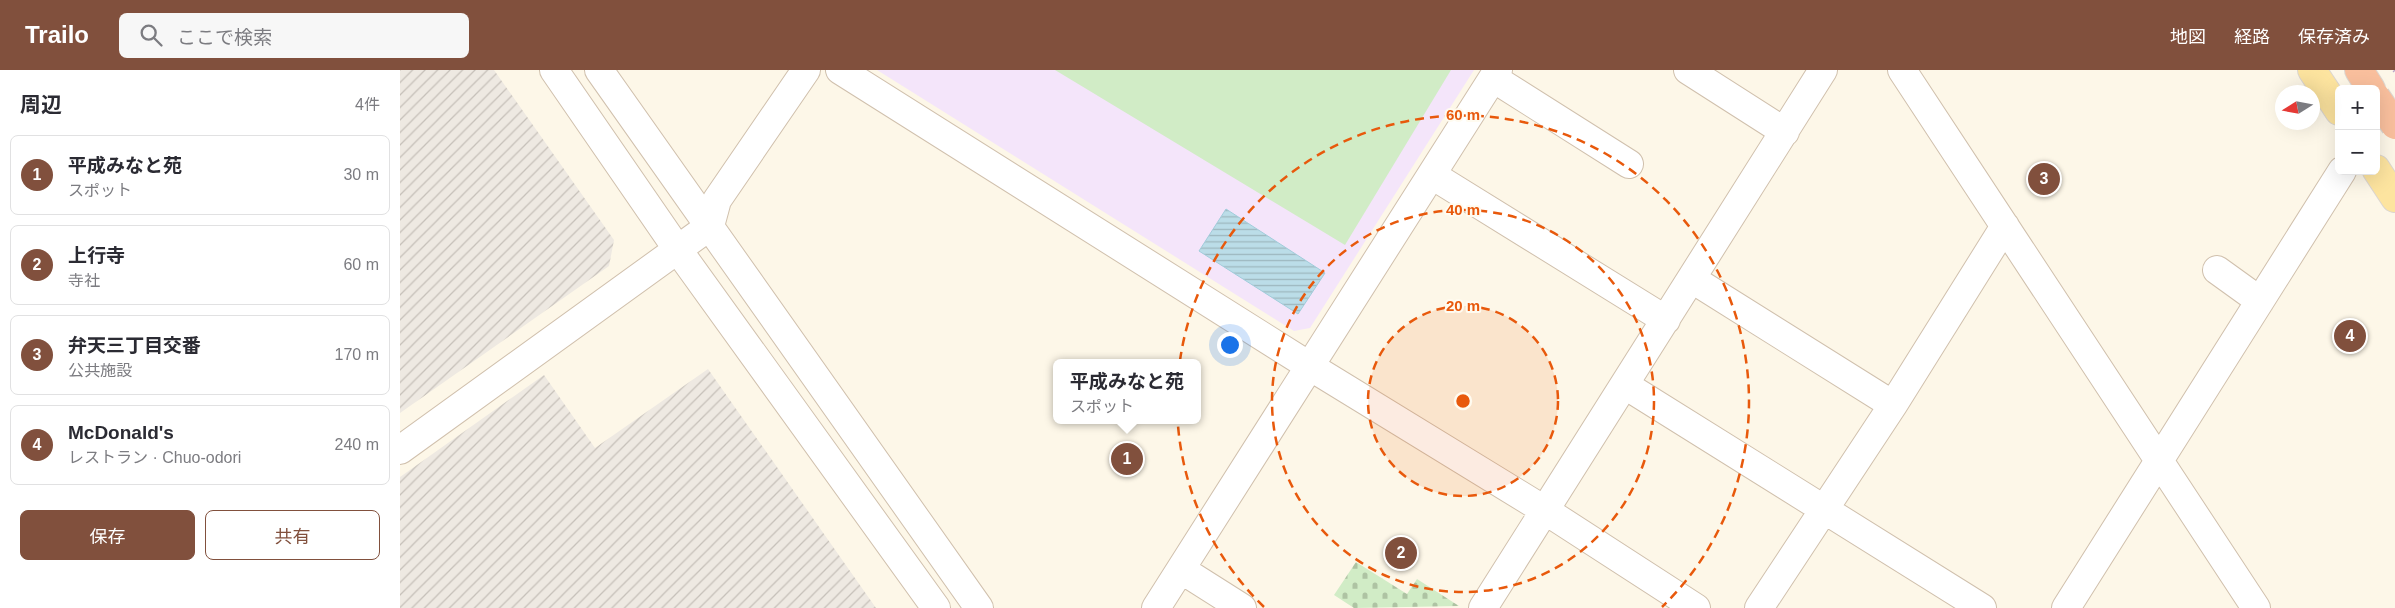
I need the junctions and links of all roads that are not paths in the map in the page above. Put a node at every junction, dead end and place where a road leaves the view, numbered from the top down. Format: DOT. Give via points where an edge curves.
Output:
graph roads {
  1 [pos="554,70"];
  2 [pos="599,70"];
  3 [pos="806,70"];
  4 [pos="840,70"];
  5 [pos="1688,70"];
  6 [pos="1823,70"];
  7 [pos="1902,70"];
  8 [pos="2312,70"];
  9 [pos="2359,70"];
  10 [pos="1496,74"];
  11 [pos="2368,85"];
  12 [pos="2380,103"];
  13 [pos="2395,103"];
  14 [pos="2335,105"];
  15 [pos="2380,120"];
  16 [pos="2395,126"];
  17 [pos="1785,132"];
  18 [pos="1629,164"];
  19 [pos="1432,175"];
  20 [pos="2339,175"];
  21 [pos="2380,175"];
  22 [pos="2395,198"];
  23 [pos="710,226"];
  24 [pos="2006,226"];
  25 [pos="678,250"];
  26 [pos="2218,270"];
  27 [pos="1692,279"];
  28 [pos="2260,301"];
  29 [pos="1666,320"];
  30 [pos="1311,367"];
  31 [pos="1625,385"];
  32 [pos="1893,405"];
  33 [pos="400,450"];
  34 [pos="2160,460"];
  35 [pos="1823,510"];
  36 [pos="1546,511"];
  37 [pos="1182,570"];
  38 [pos="936,608"];
  39 [pos="979,608"];
  40 [pos="1156,608"];
  41 [pos="1242,608"];
  42 [pos="1483,608"];
  43 [pos="1696,608"];
  44 [pos="1759,608"];
  45 [pos="1982,608"];
  46 [pos="2066,608"];
  47 [pos="2256,608"];
  1 -- 25 [label="street"];
  2 -- 23 [label="street"];
  3 -- 23 [label="street" via="717,200"];
  4 -- 30 [label="street"];
  5 -- 17 [label="street"];
  6 -- 17 [label="street"];
  7 -- 24 [label="street"];
  8 -- 14 [label="main road"];
  9 -- 11 [label="highway"];
  10 -- 18 [label="street"];
  10 -- 19 [label="street"];
  12 -- 16 [label="highway, bridge"];
  13 -- 15 [label="street"];
  17 -- 27 [label="street"];
  19 -- 29 [label="street"];
  19 -- 30 [label="street"];
  20 -- 28 [label="street"];
  21 -- 22 [label="main road"];
  23 -- 25 [label="street"];
  23 -- 39 [label="street"];
  24 -- 32 [label="street"];
  24 -- 34 [label="street"];
  25 -- 33 [label="street"];
  25 -- 38 [label="street"];
  26 -- 28 [label="street"];
  27 -- 29 [label="street"];
  27 -- 32 [label="street"];
  28 -- 34 [label="street"];
  29 -- 31 [label="street"];
  30 -- 36 [label="street"];
  30 -- 37 [label="street"];
  31 -- 35 [label="street"];
  31 -- 36 [label="street"];
  32 -- 35 [label="street"];
  34 -- 46 [label="street"];
  34 -- 47 [label="street"];
  35 -- 44 [label="street"];
  35 -- 45 [label="street"];
  36 -- 42 [label="street"];
  36 -- 43 [label="street"];
  37 -- 40 [label="street"];
  37 -- 41 [label="street"];
}
